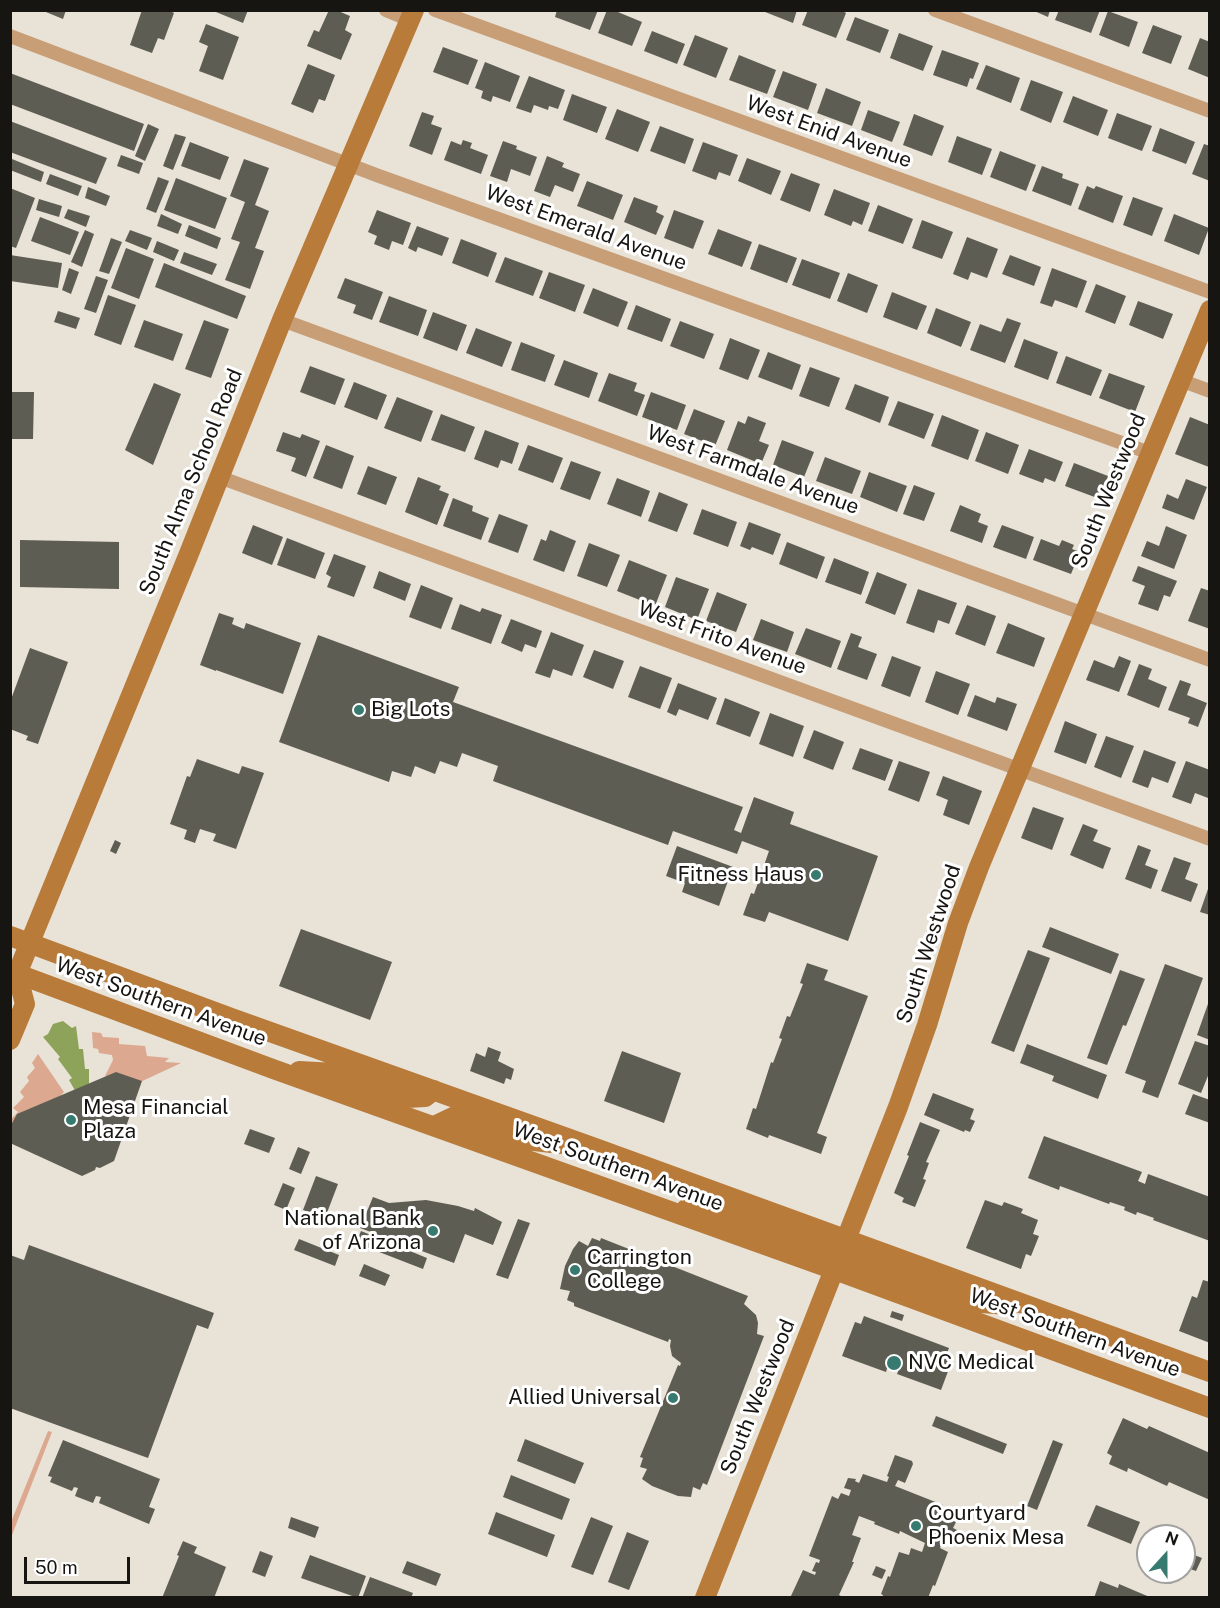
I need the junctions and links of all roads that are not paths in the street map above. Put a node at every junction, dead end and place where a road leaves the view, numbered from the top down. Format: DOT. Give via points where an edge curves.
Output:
graph roads {
  1 [pos="386,10"];
  2 [pos="435,10"];
  3 [pos="935,10"];
  4 [pos="412,15"];
  5 [pos="10,36"];
  6 [pos="1209,111"];
  7 [pos="348,165"];
  8 [pos="1209,292"];
  9 [pos="1209,310"];
  10 [pos="282,320"];
  11 [pos="1180,380"];
  12 [pos="1209,391"];
  13 [pos="1150,453"];
  14 [pos="219,477"];
  15 [pos="1084,614"];
  16 [pos="1209,660"];
  17 [pos="1020,769"];
  18 [pos="1209,839"];
  19 [pos="10,936"];
  20 [pos="30,944"];
  21 [pos="13,974"];
  22 [pos="10,1040"];
  23 [pos="273,1069"];
  24 [pos="434,1090"];
  25 [pos="434,1126"];
  26 [pos="595,1148"];
  27 [pos="669,1211"];
  28 [pos="846,1240"];
  29 [pos="835,1270"];
  30 [pos="1024,1305"];
  31 [pos="1149,1350"];
  32 [pos="1209,1372"];
  33 [pos="1139,1382"];
  34 [pos="1209,1408"];
  35 [pos="705,1598"];
  1 -- 4 [label="street"];
  2 -- 8 [label="street, West Enid Avenue"];
  3 -- 6 [label="street"];
  4 -- 7 [label="main road, South Alma School Road"];
  5 -- 7 [label="street, West Emerald Avenue"];
  7 -- 10 [label="main road, South Alma School Road"];
  7 -- 13 [label="street, West Emerald Avenue"];
  9 -- 11 [label="main road, South Westwood"];
  10 -- 14 [label="main road, South Alma School Road"];
  10 -- 15 [label="street, West Farmdale Avenue"];
  11 -- 12 [label="street"];
  11 -- 13 [label="main road, South Westwood"];
  13 -- 15 [label="main road, South Westwood"];
  14 -- 17 [label="street, West Frito Avenue"];
  14 -- 20 [label="main road, South Alma School Road"];
  15 -- 16 [label="street, West Farmdale Avenue"];
  15 -- 17 [label="main road, South Westwood"];
  17 -- 18 [label="street, West Frito Avenue"];
  17 -- 28 [label="main road, South Westwood" via="958,923 927,1025"];
  19 -- 20 [label="main road, West Southern Avenue"];
  20 -- 21 [label="main road, South Alma School Road"];
  20 -- 24 [label="main road, West Southern Avenue"];
  21 -- 22 [label="main road" via="25,1004"];
  21 -- 23 [label="main road, West Southern Avenue"];
  23 -- 24 [label="main road" via="336,1073 407,1098 425,1097"];
  23 -- 25 [label="main road, West Southern Avenue"];
  24 -- 26 [label="main road, West Southern Avenue"];
  25 -- 26 [label="main road" via="455,1116 526,1140"];
  25 -- 27 [label="main road, West Southern Avenue"];
  26 -- 28 [label="main road, West Southern Avenue"];
  27 -- 28 [label="main road" via="696,1209 728,1216 819,1249"];
  27 -- 29 [label="main road, West Southern Avenue"];
  28 -- 29 [label="main road, South Westwood"];
  28 -- 30 [label="main road, West Southern Avenue"];
  29 -- 30 [label="main road" via="856,1261 969,1302"];
  29 -- 33 [label="main road, West Southern Avenue"];
  29 -- 35 [label="main road, South Westwood"];
  30 -- 31 [label="main road, West Southern Avenue"];
  31 -- 32 [label="main road, West Southern Avenue"];
  31 -- 33 [label="main road"];
  33 -- 34 [label="main road, West Southern Avenue"];
}
